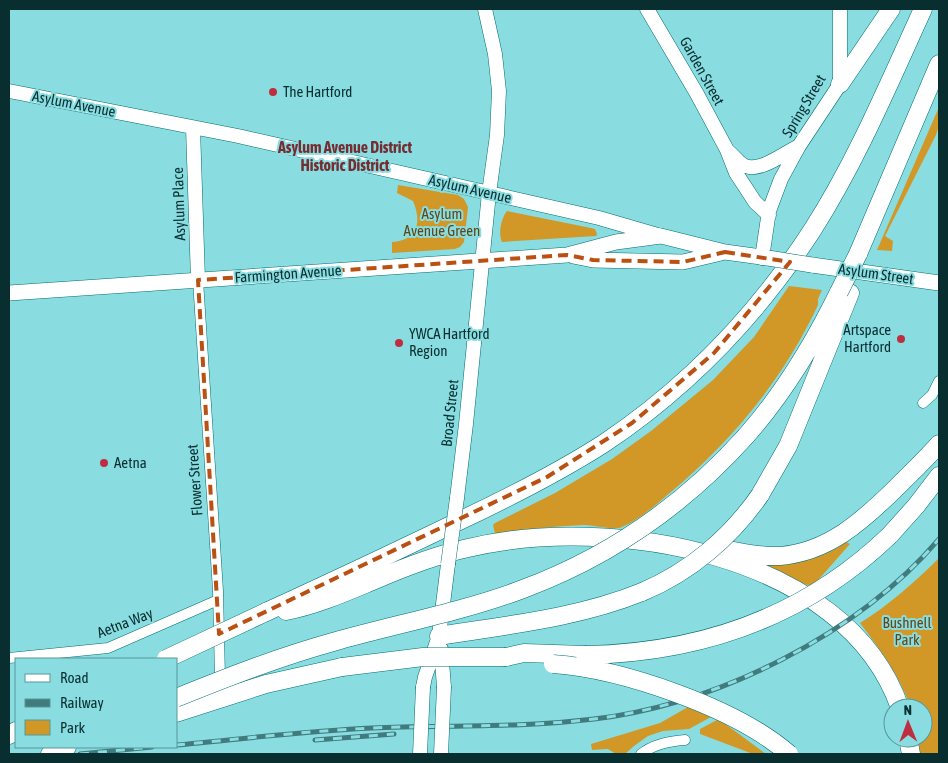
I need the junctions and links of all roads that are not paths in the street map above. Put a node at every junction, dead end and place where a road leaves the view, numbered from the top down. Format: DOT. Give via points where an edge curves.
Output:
graph roads {
  1 [pos="485,9"];
  2 [pos="647,9"];
  3 [pos="840,9"];
  4 [pos="891,9"];
  5 [pos="923,9"];
  6 [pos="939,64"];
  7 [pos="840,84"];
  8 [pos="9,91"];
  9 [pos="193,128"];
  10 [pos="799,146"];
  11 [pos="728,150"];
  12 [pos="489,193"];
  13 [pos="769,215"];
  14 [pos="661,236"];
  15 [pos="724,252"];
  16 [pos="567,255"];
  17 [pos="765,258"];
  18 [pos="482,260"];
  19 [pos="812,265"];
  20 [pos="198,280"];
  21 [pos="939,283"];
  22 [pos="9,293"];
  23 [pos="845,293"];
  24 [pos="939,381"];
  25 [pos="923,402"];
  26 [pos="939,444"];
  27 [pos="939,476"];
  28 [pos="644,542"];
  29 [pos="218,600"];
  30 [pos="266,612"];
  31 [pos="439,636"];
  32 [pos="506,657"];
  33 [pos="9,658"];
  34 [pos="168,658"];
  35 [pos="220,678"];
  36 [pos="178,697"];
  37 [pos="896,698"];
  38 [pos="178,712"];
  39 [pos="685,740"];
  40 [pos="65,748"];
  41 [pos="50,754"];
  42 [pos="420,754"];
  43 [pos="441,754"];
  44 [pos="641,754"];
  45 [pos="789,754"];
  1 -- 12 [label="main road, Broad Street" via="499,91"];
  2 -- 11 [label="main road, Garden Street"];
  3 -- 7 [label="main road, Spring Street"];
  4 -- 7 [label="highway"];
  5 -- 30 [label="highway" via="854,155 817,222 754,308 697,369 632,423 569,465 472,515"];
  6 -- 23 [label="highway, bridge" via="858,254"];
  7 -- 10 [label="main road, Spring Street"];
  8 -- 9 [label="main road, Asylum Avenue"];
  9 -- 12 [label="main road, Asylum Avenue"];
  9 -- 20 [label="main road, Asylum Place"];
  10 -- 11 [label="main road, Garden Street" via="765,165 753,167 742,164"];
  10 -- 13 [label="main road, Spring Street" via="781,179"];
  11 -- 13 [label="main road, Garden Street" via="733,167 748,191"];
  12 -- 14 [label="main road, Asylum Avenue"];
  12 -- 18 [label="main road, Broad Street"];
  13 -- 17 [label="main road"];
  14 -- 15 [label="main road, Asylum Avenue"];
  14 -- 16 [label="main road, Farmington Avenue" via="616,242"];
  15 -- 16 [label="main road, Farmington Avenue" via="684,262 593,260"];
  15 -- 17 [label="main road, Asylum Avenue"];
  16 -- 18 [label="main road, Farmington Avenue"];
  17 -- 19 [label="main road, Asylum Avenue, bridge"];
  18 -- 20 [label="main road, Farmington Avenue"];
  18 -- 31 [label="main road, Broad Street, bridge" via="466,424"];
  19 -- 21 [label="main road, Asylum Street"];
  20 -- 22 [label="main road, Farmington Avenue"];
  20 -- 29 [label="street, Flower Street"];
  23 -- 31 [label="highway, bridge" via="788,446 760,495 732,530 703,556 642,592 607,604 568,614"];
  23 -- 36 [label="highway, bridge" via="792,376 746,436 699,484 608,549 522,590 292,654"];
  24 -- 25 [label="street" via="932,395"];
  26 -- 28 [label="highway" via="862,520 837,538 796,554 770,556 684,543"];
  27 -- 32 [label="highway, bridge" via="890,535 856,565 816,593 777,613 717,637 676,647 626,653 524,653"];
  28 -- 30 [label="highway" via="564,536 477,546 417,563 316,603"];
  28 -- 37 [label="highway" via="704,554 749,568 814,600 849,629 872,654"];
  29 -- 33 [label="street, Aetna Way" via="108,648"];
  29 -- 35 [label="street, Flower Street"];
  30 -- 34 [label="highway, bridge"];
  31 -- 42 [label="main road, Broad Street, bridge" via="423,687"];
  31 -- 43 [label="main road, Broad Street, bridge" via="444,686"];
  32 -- 38 [label="highway, bridge" via="423,657 347,666 266,684"];
  32 -- 45 [label="highway, bridge" via="600,671 662,689 739,721"];
  39 -- 44 [label="street" via="656,745"];
  40 -- 41 [label="highway"];
}
